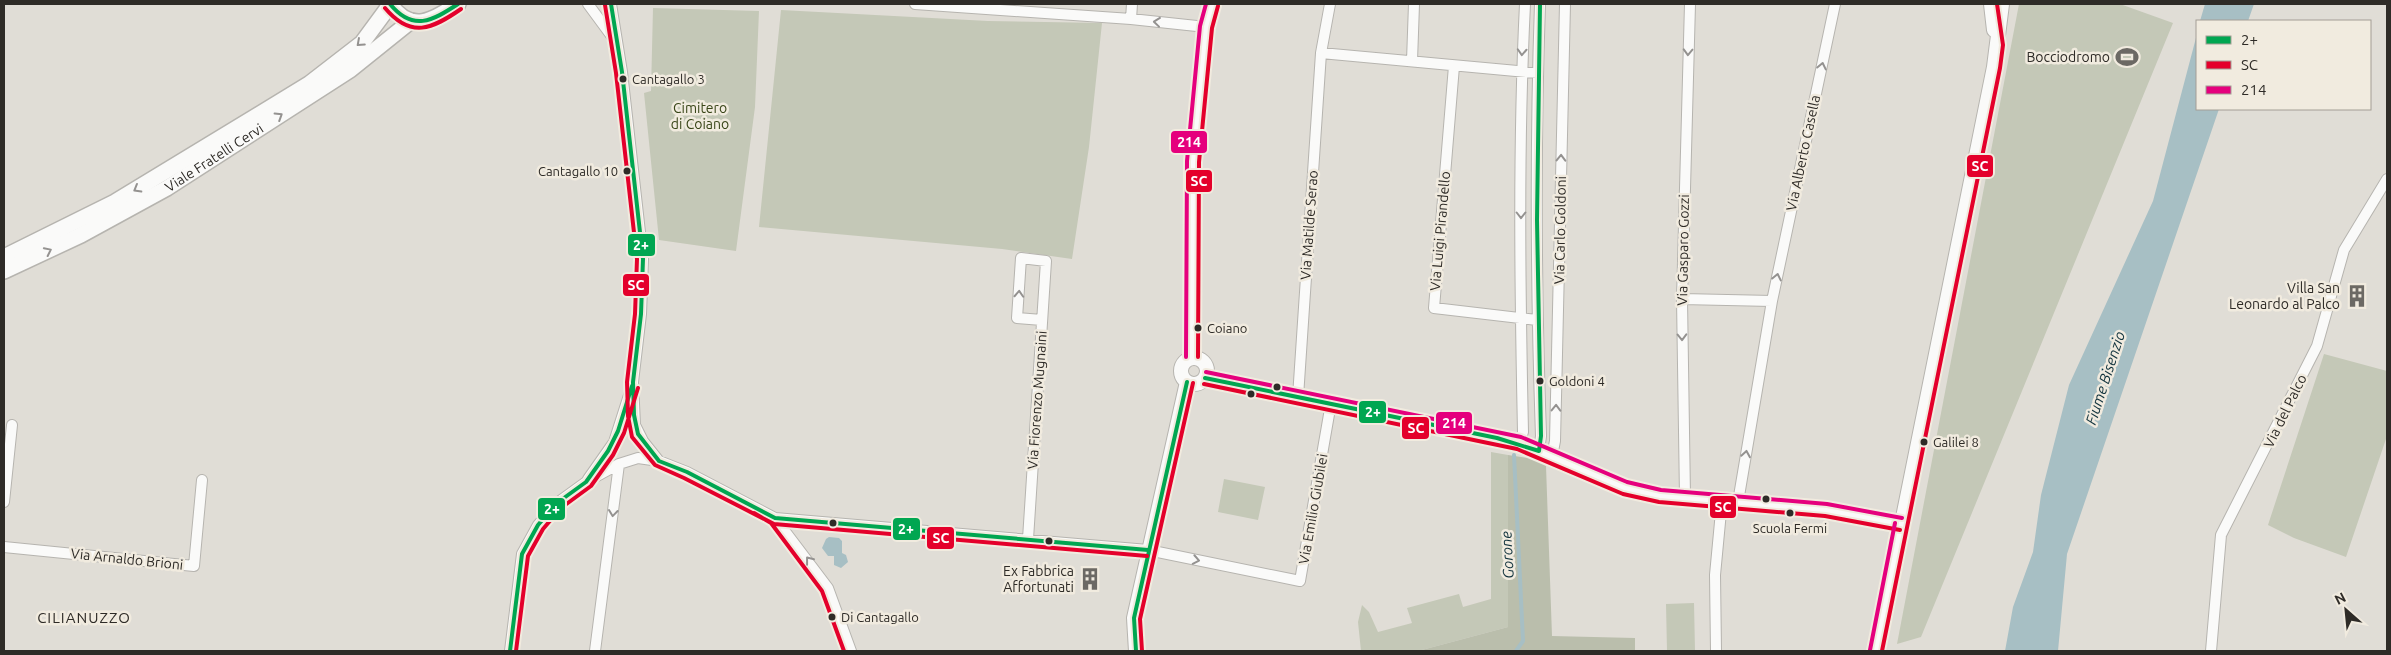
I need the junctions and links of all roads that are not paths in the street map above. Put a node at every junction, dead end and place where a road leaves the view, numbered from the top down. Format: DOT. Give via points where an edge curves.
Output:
graph roads {
  1 [pos="390,4"];
  2 [pos="458,4"];
  3 [pos="588,4"];
  4 [pos="610,4"];
  5 [pos="915,4"];
  6 [pos="1132,4"];
  7 [pos="1212,4"];
  8 [pos="1330,4"];
  9 [pos="1414,4"];
  10 [pos="1525,4"];
  11 [pos="1540,4"];
  12 [pos="1565,4"];
  13 [pos="1690,4"];
  14 [pos="1835,4"];
  15 [pos="1991,4"];
  16 [pos="2002,4"];
  17 [pos="1130,19"];
  18 [pos="411,21"];
  19 [pos="1206,27"];
  20 [pos="618,45"];
  21 [pos="1997,45"];
  22 [pos="1321,53"];
  23 [pos="1412,61"];
  24 [pos="1454,66"];
  25 [pos="1522,71"];
  26 [pos="1538,73"];
  27 [pos="2387,179"];
  28 [pos="4,257"];
  29 [pos="4,271"];
  30 [pos="1682,299"];
  31 [pos="1772,301"];
  32 [pos="1042,320"];
  33 [pos="1520,320"];
  34 [pos="1537,320"];
  35 [pos="1192,358"];
  36 [pos="1205,378"];
  37 [pos="633,382"];
  38 [pos="1187,382"];
  39 [pos="1298,397"];
  40 [pos="1331,404"];
  41 [pos="12,425"];
  42 [pos="1520,443"];
  43 [pos="1539,451"];
  44 [pos="1552,456"];
  45 [pos="658,461"];
  46 [pos="619,464"];
  47 [pos="202,480"];
  48 [pos="586,482"];
  49 [pos="1685,497"];
  50 [pos="1722,501"];
  51 [pos="4,502"];
  52 [pos="1738,502"];
  53 [pos="775,518"];
  54 [pos="1901,524"];
  55 [pos="1028,539"];
  56 [pos="4,547"];
  57 [pos="1148,550"];
  58 [pos="510,651"];
  59 [pos="595,651"];
  60 [pos="851,651"];
  61 [pos="1136,651"];
  62 [pos="1716,651"];
  63 [pos="1876,651"];
  64 [pos="2210,651"];
  1 -- 18 [label="main road, Viale Fratelli Cervi"];
  1 -- 28 [label="main road, Viale Fratelli Cervi, one-way" via="362,43 309,84 114,202"];
  2 -- 18 [label="main road" via="434,20"];
  3 -- 20 [label="street"];
  4 -- 20 [label="street"];
  5 -- 17 [label="street"];
  6 -- 17 [label="street"];
  7 -- 19 [label="street"];
  8 -- 22 [label="street, Via Matilde Serao"];
  9 -- 23 [label="street"];
  10 -- 25 [label="street, one-way"];
  11 -- 26 [label="street, Via Carlo Goldoni"];
  44 -- 12 [label="street, Via Carlo Goldoni, one-way" via="1555,441"];
  13 -- 30 [label="street, Via Gasparo Gozzi, one-way"];
  31 -- 14 [label="street, Via Alberto Casella, one-way"];
  15 -- 21 [label="street"];
  16 -- 21 [label="street"];
  19 -- 17 [label="street, one-way"];
  29 -- 18 [label="main road, Viale Fratelli Cervi, one-way" via="81,235 166,188 342,75"];
  19 -- 35 [label="street" via="1193,162"];
  20 -- 37 [label="street" via="643,259"];
  21 -- 54 [label="street"];
  22 -- 23 [label="street"];
  22 -- 39 [label="street, Via Matilde Serao"];
  23 -- 24 [label="street"];
  24 -- 25 [label="street"];
  24 -- 33 [label="street, Via Luigi Pirandello" via="1434,308"];
  25 -- 26 [label="street"];
  25 -- 33 [label="street, one-way"];
  26 -- 34 [label="street, Via Carlo Goldoni"];
  27 -- 64 [label="street, Via del Palco" via="2344,250 2317,346 2221,535"];
  30 -- 31 [label="street"];
  30 -- 49 [label="street, Via Gasparo Gozzi, one-way"];
  52 -- 31 [label="street, Via Alberto Casella, one-way"];
  32 -- 32 [label="street, Via Fiorenzo Mugnaini, one-way" via="1017,318 1021,258 1046,261"];
  32 -- 55 [label="street, Via Fiorenzo Mugnaini"];
  33 -- 34 [label="street"];
  33 -- 42 [label="street" via="1523,432"];
  34 -- 43 [label="street, Via Carlo Goldoni"];
  35 -- 36 [label="street" via="1200,358 1205,363"];
  35 -- 38 [label="street" via="1182,366 1181,374"];
  36 -- 38 [label="street" via="1195,384"];
  36 -- 39 [label="street"];
  37 -- 45 [label="street" via="635,425"];
  37 -- 48 [label="street" via="614,442"];
  38 -- 57 [label="street"];
  39 -- 40 [label="street"];
  40 -- 42 [label="street"];
  57 -- 40 [label="street, Via Emilio Giubilei, one-way" via="1300,581"];
  41 -- 51 [label="street"];
  42 -- 43 [label="street"];
  43 -- 44 [label="street"];
  44 -- 49 [label="street" via="1625,488 1660,496"];
  45 -- 46 [label="street" via="638,458"];
  45 -- 53 [label="street" via="687,472"];
  46 -- 48 [label="street"];
  46 -- 59 [label="street, one-way"];
  47 -- 56 [label="street, Via Arnaldo Brioni" via="194,566"];
  48 -- 58 [label="street" via="557,503 538,525 522,554"];
  49 -- 50 [label="street"];
  50 -- 52 [label="street"];
  50 -- 62 [label="street" via="1716,575"];
  52 -- 54 [label="street" via="1826,510"];
  53 -- 55 [label="street, Via Emilio Giubilei"];
  60 -- 53 [label="street, one-way" via="828,588"];
  54 -- 63 [label="street"];
  55 -- 57 [label="street, Via Emilio Giubilei"];
  57 -- 61 [label="street" via="1134,618"];
}
